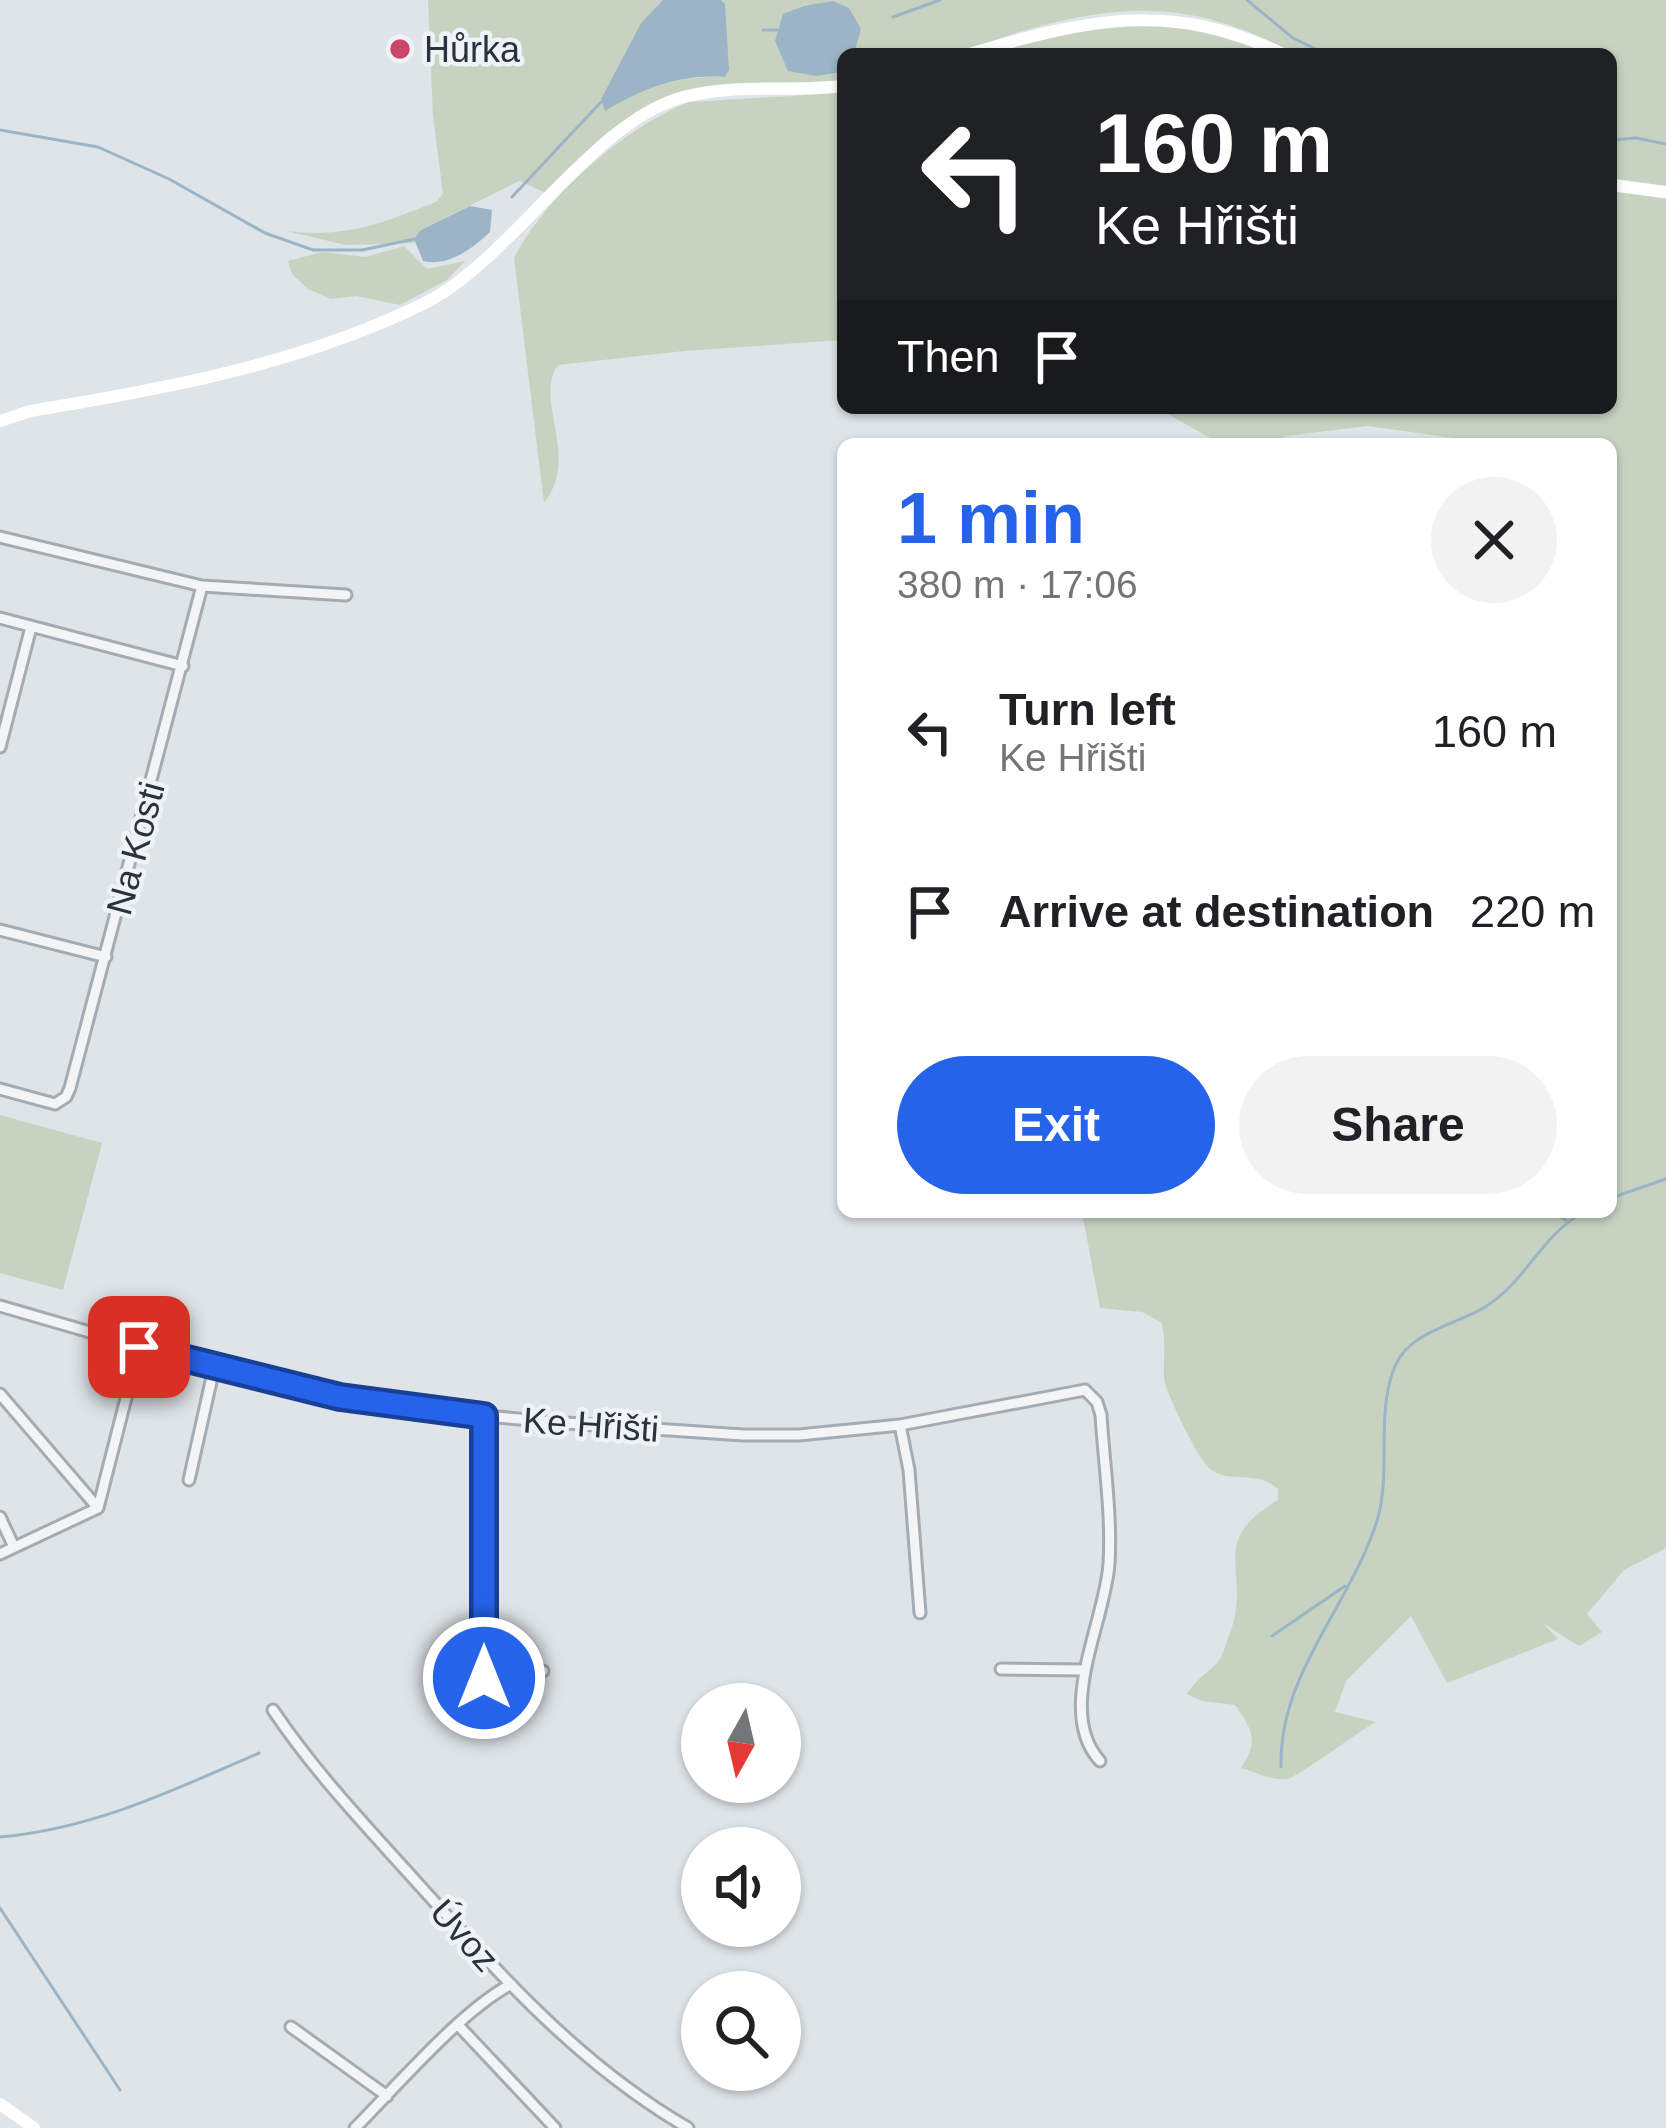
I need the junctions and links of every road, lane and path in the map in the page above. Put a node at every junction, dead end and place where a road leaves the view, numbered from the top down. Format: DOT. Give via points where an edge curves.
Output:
graph roads {
  1 [pos="989,48"];
  2 [pos="1274,48"];
  3 [pos="837,86"];
  4 [pos="1617,186"];
  5 [pos="1666,192"];
  6 [pos="0,421"];
  7 [pos="0,536"];
  8 [pos="202,586"];
  9 [pos="346,596"];
  10 [pos="0,618"];
  11 [pos="32,627"];
  12 [pos="182,666"];
  13 [pos="0,747"];
  14 [pos="0,930"];
  15 [pos="106,957"];
  16 [pos="0,1089"];
  17 [pos="0,1306"];
  18 [pos="139,1347"];
  19 [pos="214,1368"];
  20 [pos="0,1394"];
  21 [pos="484,1416"];
  22 [pos="900,1425"];
  23 [pos="189,1480"];
  24 [pos="98,1508"];
  25 [pos="0,1516"];
  26 [pos="14,1547"];
  27 [pos="0,1554"];
  28 [pos="920,1613"];
  29 [pos="1001,1669"];
  30 [pos="1084,1670"];
  31 [pos="543,1671"];
  32 [pos="273,1709"];
  33 [pos="1100,1761"];
  34 [pos="510,1985"];
  35 [pos="459,2026"];
  36 [pos="291,2027"];
  37 [pos="387,2096"];
  38 [pos="0,2104"];
  39 [pos="34,2128"];
  40 [pos="356,2128"];
  41 [pos="555,2128"];
  42 [pos="688,2128"];
  1 -- 2 [label="street" via="1149,8 1187,10"];
  3 -- 6 [label="street" via="687,96 663,105 619,131 426,302 237,373"];
  4 -- 5 [label="street"];
  7 -- 8 [label="street"];
  8 -- 9 [label="street"];
  8 -- 12 [label="street, Na Kosti"];
  10 -- 11 [label="street"];
  11 -- 12 [label="street"];
  11 -- 13 [label="street"];
  12 -- 15 [label="street, Na Kosti"];
  14 -- 15 [label="street"];
  15 -- 16 [label="street, Na Kosti" via="61,1102"];
  17 -- 18 [label="street, Ke Hřišti"];
  18 -- 19 [label="street, Ke Hřišti"];
  18 -- 24 [label="street"];
  19 -- 21 [label="street, Ke Hřišti" via="340,1397"];
  19 -- 23 [label="street"];
  20 -- 24 [label="street"];
  21 -- 22 [label="street, Ke Hřišti" via="743,1435"];
  21 -- 31 [label="street" via="484,1678"];
  22 -- 28 [label="street"];
  22 -- 30 [label="street, Ke Hřišti" via="1073,1390 1097,1402 1109,1564"];
  24 -- 26 [label="street"];
  25 -- 26 [label="street"];
  26 -- 27 [label="street"];
  29 -- 30 [label="street"];
  30 -- 33 [label="street, Ke Hřišti" via="1083,1724"];
  32 -- 34 [label="street, Úvoz" via="307,1761"];
  34 -- 35 [label="street"];
  34 -- 42 [label="street, Úvoz" via="582,2055"];
  35 -- 37 [label="street"];
  35 -- 41 [label="street"];
  36 -- 37 [label="street"];
  37 -- 40 [label="street"];
  38 -- 39 [label="street"];
}
